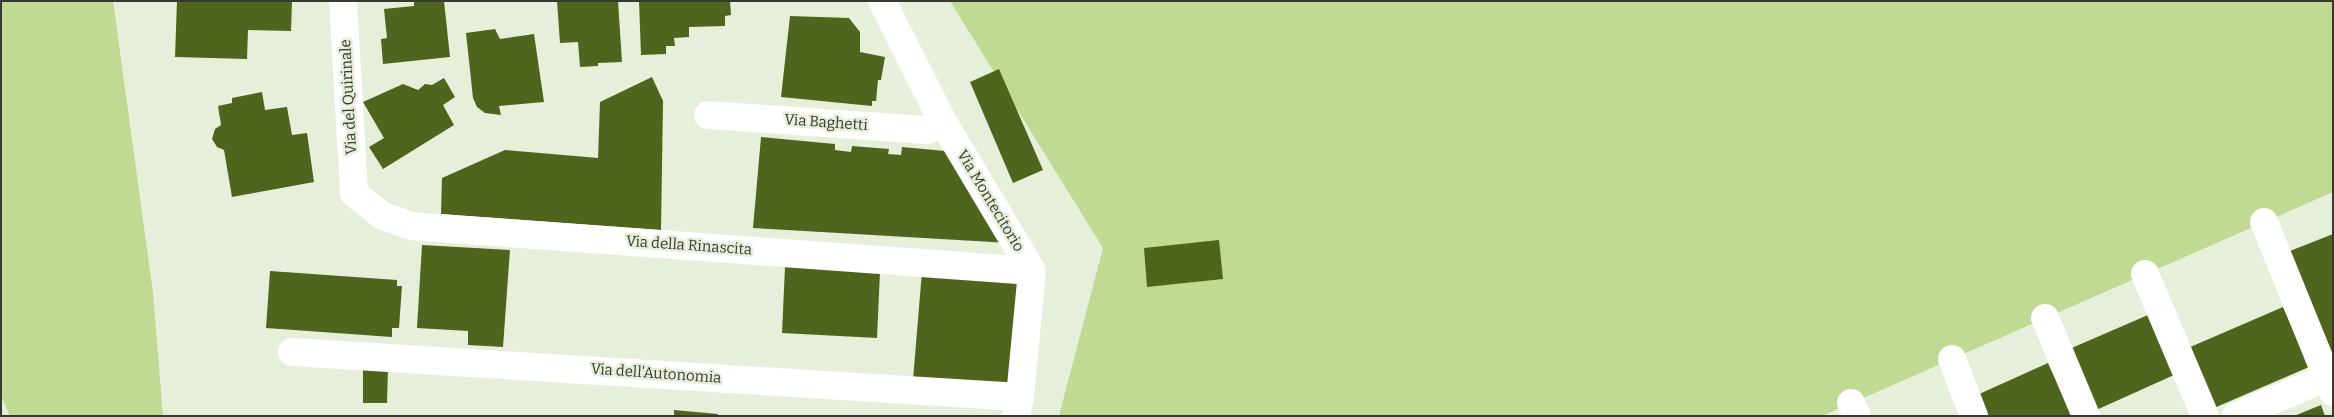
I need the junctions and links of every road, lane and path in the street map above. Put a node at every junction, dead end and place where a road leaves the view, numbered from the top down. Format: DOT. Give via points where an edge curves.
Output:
graph roads {
  1 [pos="343,1"];
  2 [pos="882,1"];
  3 [pos="708,115"];
  4 [pos="943,122"];
  5 [pos="354,194"];
  6 [pos="2264,222"];
  7 [pos="1032,271"];
  8 [pos="2144,274"];
  9 [pos="2044,318"];
  10 [pos="292,352"];
  11 [pos="1952,359"];
  12 [pos="2331,381"];
  13 [pos="1018,406"];
  14 [pos="1974,416"];
  15 [pos="2086,416"];
  16 [pos="2205,416"];
  17 [pos="2236,416"];
  1 -- 5 [label="street, Via del Quirinale"];
  2 -- 4 [label="street, Via Montecitorio"];
  3 -- 4 [label="street, Via Baghetti" via="928,130"];
  4 -- 7 [label="street, Via Montecitorio"];
  5 -- 7 [label="street, Via della Rinascita" via="381,215 412,226"];
  6 -- 12 [label="street"];
  7 -- 13 [label="street"];
  8 -- 16 [label="street"];
  9 -- 15 [label="street"];
  10 -- 13 [label="street, Via dell'Autonomia"];
  11 -- 14 [label="street"];
  12 -- 17 [label="street"];
}
